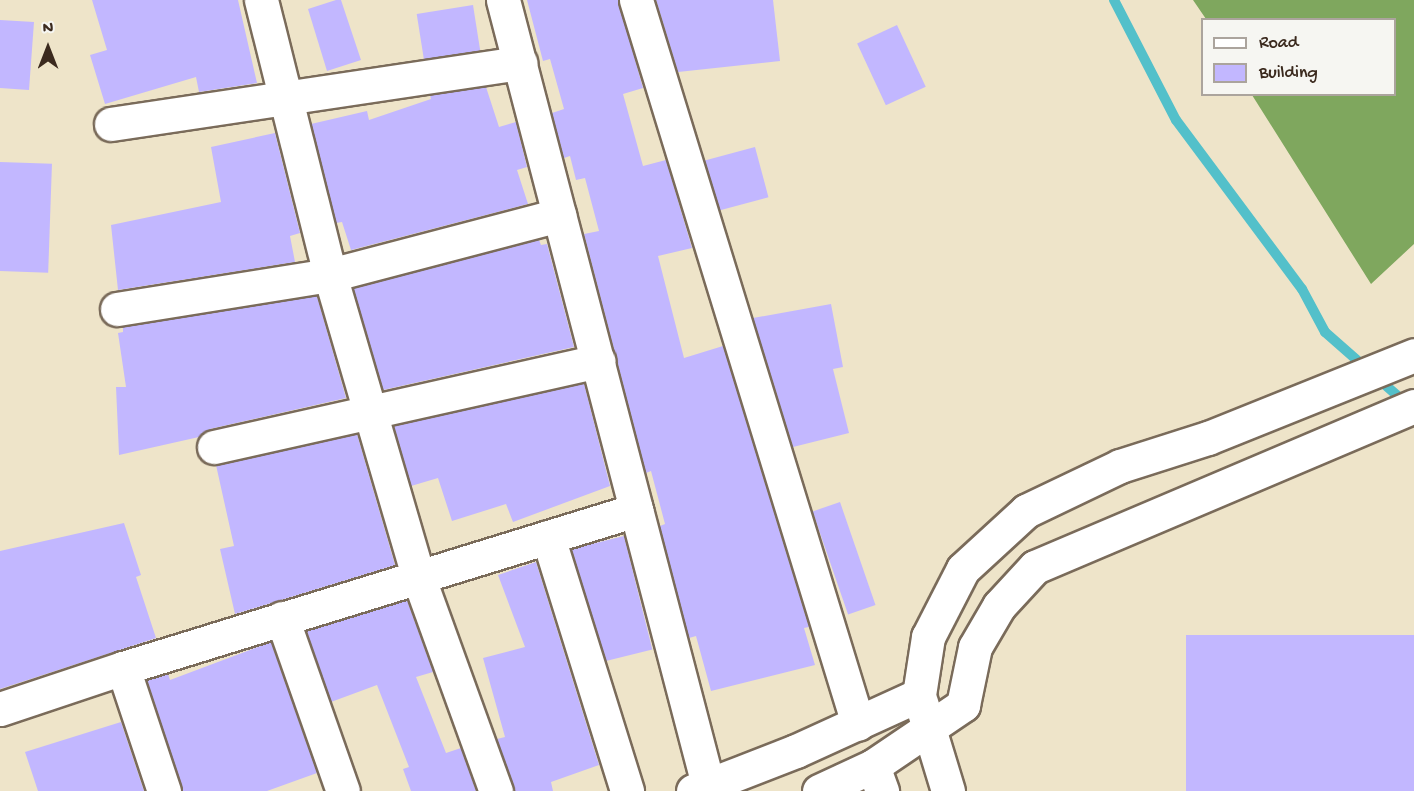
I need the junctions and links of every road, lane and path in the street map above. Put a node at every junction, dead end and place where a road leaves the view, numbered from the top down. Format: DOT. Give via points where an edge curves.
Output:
graph roads {
  1 [pos="261,0"];
  2 [pos="503,0"];
  3 [pos="636,0"];
  4 [pos="520,63"];
  5 [pos="286,98"];
  6 [pos="111,124"];
  7 [pos="559,215"];
  8 [pos="330,275"];
  9 [pos="117,309"];
  10 [pos="1414,355"];
  11 [pos="598,361"];
  12 [pos="1314,396"];
  13 [pos="1414,406"];
  14 [pos="371,412"];
  15 [pos="1344,438"];
  16 [pos="214,447"];
  17 [pos="636,510"];
  18 [pos="548,537"];
  19 [pos="418,576"];
  20 [pos="282,618"];
  21 [pos="123,668"];
  22 [pos="919,695"];
  23 [pos="0,709"];
  24 [pos="858,724"];
  25 [pos="929,730"];
  26 [pos="877,778"];
  27 [pos="701,788"];
  28 [pos="164,791"];
  29 [pos="343,791"];
  30 [pos="496,791"];
  31 [pos="627,791"];
  32 [pos="819,791"];
  33 [pos="948,791"];
  1 -- 5 [label="street"];
  2 -- 4 [label="street"];
  3 -- 24 [label="street"];
  4 -- 5 [label="street"];
  4 -- 7 [label="street"];
  5 -- 6 [label="street"];
  5 -- 8 [label="street"];
  7 -- 8 [label="street"];
  7 -- 11 [label="street"];
  8 -- 9 [label="street"];
  8 -- 14 [label="street"];
  10 -- 12 [label="street"];
  11 -- 14 [label="street"];
  11 -- 17 [label="street"];
  12 -- 15 [label="street"];
  12 -- 22 [label="street" via="1208,438 1120,466 1026,511 963,569 928,637"];
  13 -- 15 [label="street"];
  14 -- 16 [label="street"];
  14 -- 19 [label="street"];
  15 -- 25 [label="street" via="1035,567 999,606 975,647 963,705"];
  17 -- 18 [label="street"];
  17 -- 27 [label="street"];
  18 -- 19 [label="street"];
  18 -- 31 [label="street"];
  19 -- 20 [label="street"];
  19 -- 30 [label="street"];
  20 -- 21 [label="street"];
  20 -- 29 [label="street"];
  21 -- 23 [label="street"];
  21 -- 28 [label="street"];
  22 -- 24 [label="street"];
  22 -- 25 [label="street"];
  24 -- 27 [label="street"];
  25 -- 26 [label="street"];
  25 -- 33 [label="street"];
  26 -- 32 [label="street"];
}
